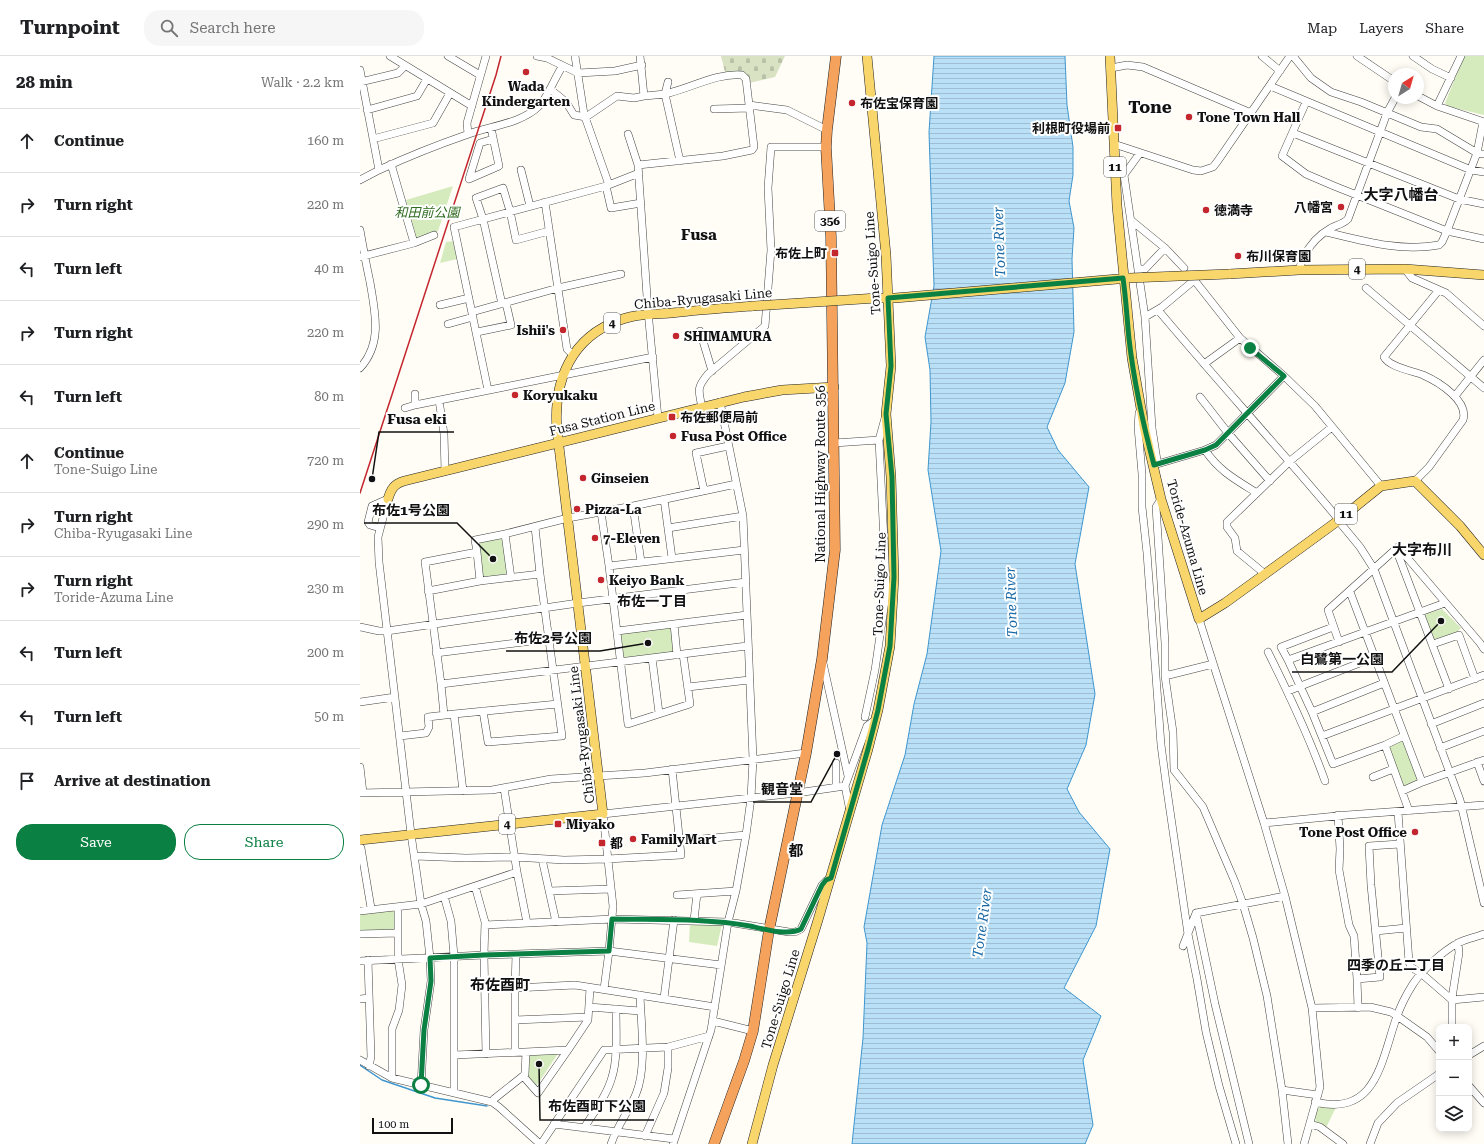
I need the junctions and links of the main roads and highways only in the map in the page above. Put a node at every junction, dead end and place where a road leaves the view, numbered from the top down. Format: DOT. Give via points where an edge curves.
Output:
graph roads {
  1 [pos="836,56"];
  2 [pos="867,56"];
  3 [pos="1110,56"];
  4 [pos="1484,275"];
  5 [pos="1126,278"];
  6 [pos="892,298"];
  7 [pos="834,387"];
  8 [pos="559,443"];
  9 [pos="388,498"];
  10 [pos="1484,555"];
  11 [pos="360,840"];
  12 [pos="714,1144"];
  13 [pos="752,1144"];
  1 -- 7 [label="highway, National Highway Route 356 / 356" via="826,147"];
  2 -- 6 [label="main road, Tone-Suigo Line"];
  3 -- 5 [label="main road, Toride-Azuma Line / 11" via="1117,206"];
  4 -- 5 [label="main road, Chiba-Ryugasaki Line / 4, bridge" via="1405,269 1299,270"];
  5 -- 6 [label="main road, Chiba-Ryugasaki Line / 4"];
  5 -- 10 [label="main road, Toride-Azuma Line / 11" via="1130,340 1145,431 1162,499 1199,619 1266,574 1381,486 1415,481 1460,526"];
  6 -- 8 [label="main road, Chiba-Ryugasaki Line / 4, bridge" via="648,314 628,317 608,325 586,340 573,355 562,376 556,408"];
  6 -- 13 [label="main road, Tone-Suigo Line" via="891,366 886,414 892,500 894,603 890,646 875,720 850,812 773,1065"];
  7 -- 8 [label="main road, Fusa Station Line" via="782,390 720,402"];
  7 -- 12 [label="highway, National Highway Route 356 / 356" via="835,550 822,659 752,1031"];
  8 -- 9 [label="main road, Fusa Station Line" via="396,484"];
  8 -- 11 [label="main road, Chiba-Ryugasaki Line / 4" via="603,814"];
}
